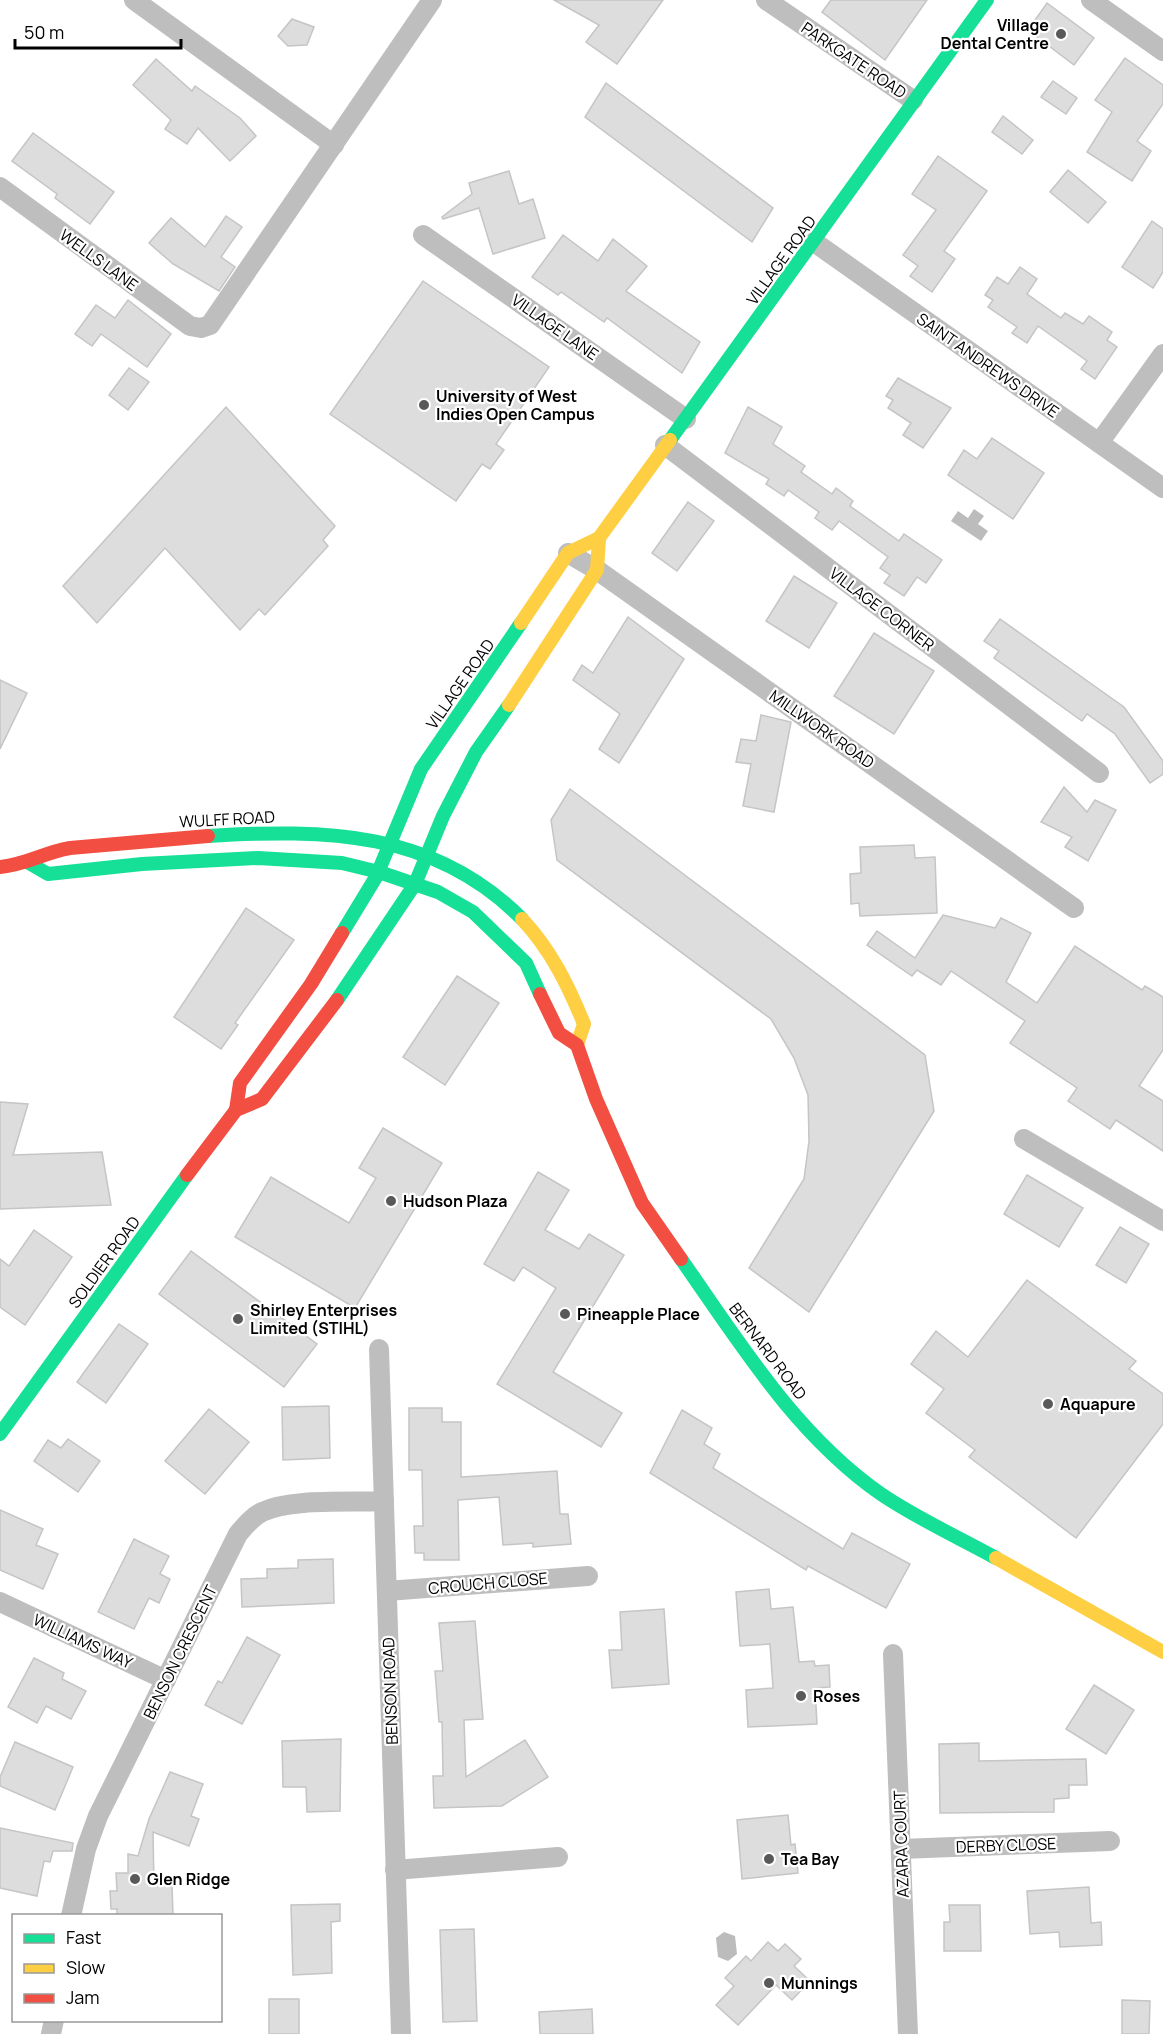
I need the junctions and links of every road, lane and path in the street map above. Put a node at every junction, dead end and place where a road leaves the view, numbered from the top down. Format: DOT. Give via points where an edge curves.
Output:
graph roads {
  1 [pos="134,0"];
  2 [pos="432,0"];
  3 [pos="766,0"];
  4 [pos="987,0"];
  5 [pos="1091,0"];
  6 [pos="1163,51"];
  7 [pos="913,100"];
  8 [pos="334,145"];
  9 [pos="0,188"];
  10 [pos="423,235"];
  11 [pos="814,242"];
  12 [pos="1163,354"];
  13 [pos="686,419"];
  14 [pos="1100,443"];
  15 [pos="665,446"];
  16 [pos="1163,488"];
  17 [pos="599,538"];
  18 [pos="568,553"];
  19 [pos="597,570"];
  20 [pos="1100,773"];
  21 [pos="390,843"];
  22 [pos="428,855"];
  23 [pos="29,863"];
  24 [pos="0,867"];
  25 [pos="379,872"];
  26 [pos="415,884"];
  27 [pos="1074,908"];
  28 [pos="577,1045"];
  29 [pos="236,1110"];
  30 [pos="1024,1139"];
  31 [pos="1163,1221"];
  32 [pos="379,1349"];
  33 [pos="0,1434"];
  34 [pos="384,1501"];
  35 [pos="588,1575"];
  36 [pos="387,1592"];
  37 [pos="0,1602"];
  38 [pos="1163,1652"];
  39 [pos="893,1654"];
  40 [pos="166,1680"];
  41 [pos="1110,1841"];
  42 [pos="901,1849"];
  43 [pos="558,1857"];
  44 [pos="395,1870"];
  45 [pos="71,1914"];
  46 [pos="401,2034"];
  47 [pos="909,2034"];
  1 -- 8 [label="street"];
  2 -- 8 [label="street"];
  3 -- 7 [label="street, PARKGATE ROAD"];
  4 -- 7 [label="main road, VILLAGE ROAD"];
  5 -- 6 [label="street"];
  7 -- 11 [label="main road, VILLAGE ROAD"];
  8 -- 9 [label="street, WELLS LANE" via="210,326 201,328 190,326"];
  10 -- 13 [label="street, VILLAGE LANE"];
  11 -- 13 [label="main road, VILLAGE ROAD"];
  11 -- 14 [label="street, SAINT ANDREWS DRIVE"];
  12 -- 14 [label="street"];
  13 -- 15 [label="main road, VILLAGE ROAD"];
  14 -- 16 [label="street, SAINT ANDREWS DRIVE"];
  15 -- 17 [label="main road, VILLAGE ROAD"];
  15 -- 20 [label="street, VILLAGE CORNER"];
  17 -- 18 [label="main road, VILLAGE ROAD"];
  17 -- 19 [label="main road"];
  18 -- 19 [label="street, MILLWORK ROAD"];
  18 -- 21 [label="main road, VILLAGE ROAD" via="421,769"];
  19 -- 22 [label="main road" via="476,752"];
  19 -- 27 [label="street, MILLWORK ROAD"];
  21 -- 22 [label="main road, WULFF ROAD"];
  21 -- 23 [label="main road, WULFF ROAD" via="328,834 249,833 48,852"];
  21 -- 25 [label="main road, VILLAGE ROAD"];
  22 -- 26 [label="main road"];
  22 -- 28 [label="main road, BERNARD ROAD" via="486,886 521,918 550,953 566,979 584,1024"];
  23 -- 24 [label="main road, WULFF ROAD"];
  23 -- 25 [label="main road, WULFF ROAD" via="48,874 142,864 304,859"];
  25 -- 26 [label="main road, WULFF ROAD"];
  25 -- 29 [label="main road, SOLDIER ROAD" via="311,984 240,1083"];
  26 -- 28 [label="main road, BERNARD ROAD" via="456,901 506,942 526,963 559,1033"];
  26 -- 29 [label="main road, SOLDIER ROAD" via="318,1027 262,1099"];
  28 -- 38 [label="main road, BERNARD ROAD" via="642,1203 776,1393 824,1447 881,1494"];
  29 -- 33 [label="main road, SOLDIER ROAD"];
  30 -- 31 [label="street"];
  32 -- 34 [label="street, BENSON ROAD"];
  34 -- 36 [label="street, BENSON ROAD"];
  34 -- 40 [label="street, BENSON CRESCENT" via="280,1507 249,1521 238,1534"];
  35 -- 36 [label="street, CROUCH CLOSE"];
  36 -- 44 [label="street, BENSON ROAD"];
  37 -- 40 [label="street, WILLIAMS WAY"];
  39 -- 42 [label="street, AZARA COURT"];
  40 -- 45 [label="street, BENSON CRESCENT" via="98,1816"];
  41 -- 42 [label="street, DERBY CLOSE"];
  42 -- 47 [label="street, AZARA COURT"];
  43 -- 44 [label="street"];
  44 -- 46 [label="street, BENSON ROAD"];
}
